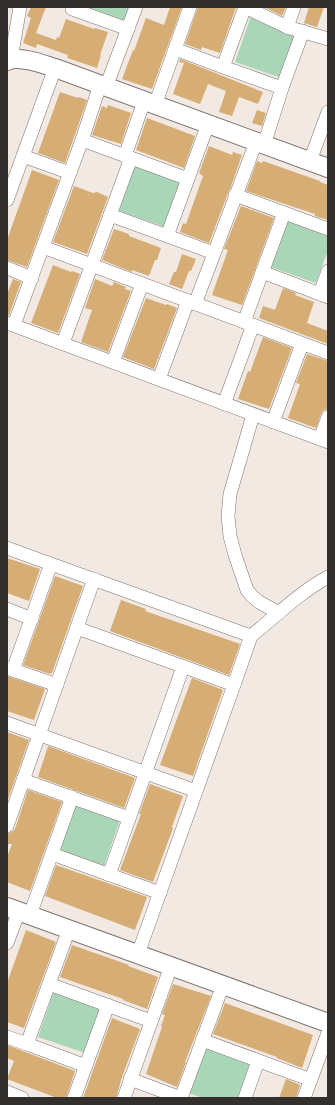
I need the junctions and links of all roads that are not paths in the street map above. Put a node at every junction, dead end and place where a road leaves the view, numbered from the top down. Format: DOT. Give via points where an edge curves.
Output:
graph roads {
  1 [pos="20,7"];
  2 [pos="136,7"];
  3 [pos="190,7"];
  4 [pos="245,7"];
  5 [pos="294,7"];
  6 [pos="70,8"];
  7 [pos="288,27"];
  8 [pos="128,29"];
  9 [pos="303,31"];
  10 [pos="328,39"];
  11 [pos="175,49"];
  12 [pos="9,60"];
  13 [pos="223,67"];
  14 [pos="55,68"];
  15 [pos="103,86"];
  16 [pos="282,88"];
  17 [pos="150,103"];
  18 [pos="328,112"];
  19 [pos="208,124"];
  20 [pos="82,140"];
  21 [pos="260,143"];
  22 [pos="23,156"];
  23 [pos="128,157"];
  24 [pos="310,162"];
  25 [pos="328,168"];
  26 [pos="70,173"];
  27 [pos="188,179"];
  28 [pos="235,194"];
  29 [pos="7,200"];
  30 [pos="284,213"];
  31 [pos="110,215"];
  32 [pos="328,229"];
  33 [pos="167,236"];
  34 [pos="43,247"];
  35 [pos="214,254"];
  36 [pos="91,265"];
  37 [pos="7,268"];
  38 [pos="328,271"];
  39 [pos="262,272"];
  40 [pos="32,278"];
  41 [pos="142,284"];
  42 [pos="324,295"];
  43 [pos="192,302"];
  44 [pos="10,324"];
  45 [pos="248,324"];
  46 [pos="63,343"];
  47 [pos="302,344"];
  48 [pos="328,354"];
  49 [pos="113,362"];
  50 [pos="159,379"];
  51 [pos="224,404"];
  52 [pos="253,415"];
  53 [pos="328,417"];
  54 [pos="273,422"];
  55 [pos="324,441"];
  56 [pos="7,548"];
  57 [pos="51,564"];
  58 [pos="328,577"];
  59 [pos="94,579"];
  60 [pos="7,609"];
  61 [pos="279,613"];
  62 [pos="32,619"];
  63 [pos="77,628"];
  64 [pos="251,636"];
  65 [pos="183,666"];
  66 [pos="10,669"];
  67 [pos="57,685"];
  68 [pos="234,685"];
  69 [pos="7,723"];
  70 [pos="40,735"];
  71 [pos="145,773"];
  72 [pos="24,780"];
  73 [pos="196,791"];
  74 [pos="72,797"];
  75 [pos="129,818"];
  76 [pos="7,826"];
  77 [pos="52,854"];
  78 [pos="109,875"];
  79 [pos="160,894"];
  80 [pos="19,911"];
  81 [pos="69,929"];
  82 [pos="7,943"];
  83 [pos="138,954"];
  84 [pos="172,966"];
  85 [pos="49,984"];
  86 [pos="222,985"];
  87 [pos="108,1005"];
  88 [pos="152,1021"];
  89 [pos="328,1022"];
  90 [pos="328,1033"];
  91 [pos="7,1037"];
  92 [pos="202,1040"];
  93 [pos="27,1044"];
  94 [pos="258,1061"];
  95 [pos="86,1066"];
  96 [pos="130,1079"];
  97 [pos="311,1080"];
  98 [pos="7,1092"];
  99 [pos="22,1098"];
  100 [pos="74,1098"];
  101 [pos="124,1098"];
  102 [pos="182,1098"];
  103 [pos="245,1098"];
  104 [pos="304,1098"];
  1 -- 12 [label="street"];
  2 -- 8 [label="street"];
  3 -- 11 [label="street"];
  4 -- 7 [label="street"];
  4 -- 13 [label="street"];
  5 -- 7 [label="street"];
  6 -- 8 [label="street"];
  7 -- 9 [label="street"];
  8 -- 15 [label="street"];
  9 -- 10 [label="street"];
  9 -- 16 [label="street"];
  11 -- 13 [label="street"];
  11 -- 17 [label="street"];
  12 -- 14 [label="street" via="31,60"];
  13 -- 16 [label="street"];
  14 -- 15 [label="street"];
  14 -- 22 [label="street"];
  15 -- 17 [label="street"];
  15 -- 20 [label="street"];
  16 -- 21 [label="street"];
  17 -- 19 [label="street"];
  17 -- 23 [label="street"];
  18 -- 24 [label="street"];
  19 -- 21 [label="street"];
  19 -- 27 [label="street"];
  20 -- 23 [label="street"];
  20 -- 26 [label="street"];
  21 -- 24 [label="street"];
  21 -- 28 [label="street"];
  22 -- 26 [label="street"];
  22 -- 29 [label="street"];
  23 -- 27 [label="street"];
  23 -- 31 [label="street"];
  24 -- 25 [label="street"];
  26 -- 34 [label="street"];
  27 -- 33 [label="street"];
  28 -- 30 [label="street"];
  28 -- 35 [label="street"];
  30 -- 32 [label="street"];
  30 -- 39 [label="street"];
  31 -- 33 [label="street"];
  31 -- 36 [label="street"];
  33 -- 35 [label="street"];
  34 -- 36 [label="street"];
  34 -- 40 [label="street"];
  35 -- 43 [label="street"];
  36 -- 41 [label="street"];
  36 -- 46 [label="street"];
  37 -- 40 [label="street"];
  38 -- 42 [label="street"];
  39 -- 42 [label="street"];
  39 -- 45 [label="street"];
  40 -- 44 [label="street"];
  41 -- 43 [label="street"];
  41 -- 49 [label="street"];
  43 -- 45 [label="street"];
  43 -- 50 [label="street"];
  44 -- 46 [label="street"];
  45 -- 47 [label="street"];
  45 -- 51 [label="street"];
  46 -- 49 [label="street"];
  47 -- 48 [label="street"];
  47 -- 54 [label="street"];
  49 -- 50 [label="street"];
  50 -- 51 [label="street"];
  51 -- 52 [label="street"];
  52 -- 54 [label="street"];
  52 -- 61 [label="street" via="230,494 230,536 247,590 258,602"];
  53 -- 55 [label="street"];
  54 -- 55 [label="street"];
  56 -- 57 [label="street"];
  57 -- 59 [label="street"];
  57 -- 62 [label="street"];
  58 -- 61 [label="street"];
  59 -- 63 [label="street"];
  59 -- 64 [label="street"];
  60 -- 62 [label="street"];
  61 -- 64 [label="street"];
  62 -- 66 [label="street"];
  63 -- 65 [label="street"];
  63 -- 67 [label="street"];
  64 -- 68 [label="street"];
  65 -- 68 [label="street"];
  65 -- 71 [label="street"];
  66 -- 67 [label="street"];
  67 -- 70 [label="street"];
  68 -- 73 [label="street"];
  69 -- 70 [label="street"];
  70 -- 71 [label="street"];
  70 -- 72 [label="street"];
  71 -- 73 [label="street"];
  71 -- 75 [label="street"];
  72 -- 74 [label="street"];
  72 -- 76 [label="street"];
  73 -- 79 [label="street"];
  74 -- 75 [label="street"];
  74 -- 77 [label="street"];
  75 -- 78 [label="street"];
  77 -- 78 [label="street"];
  77 -- 80 [label="street"];
  78 -- 79 [label="street"];
  79 -- 83 [label="street"];
  80 -- 81 [label="street"];
  80 -- 82 [label="street"];
  81 -- 83 [label="street"];
  81 -- 85 [label="street"];
  83 -- 84 [label="street"];
  84 -- 86 [label="street"];
  84 -- 88 [label="street"];
  85 -- 87 [label="street"];
  85 -- 93 [label="street"];
  86 -- 89 [label="street"];
  86 -- 92 [label="street"];
  87 -- 88 [label="street"];
  87 -- 95 [label="street"];
  88 -- 96 [label="street"];
  90 -- 97 [label="street"];
  91 -- 93 [label="street"];
  92 -- 94 [label="street"];
  92 -- 102 [label="street"];
  93 -- 95 [label="street"];
  94 -- 97 [label="street"];
  94 -- 103 [label="street"];
  95 -- 100 [label="street"];
  96 -- 101 [label="street"];
  96 -- 102 [label="street"];
  97 -- 104 [label="street"];
  98 -- 99 [label="street"];
}
